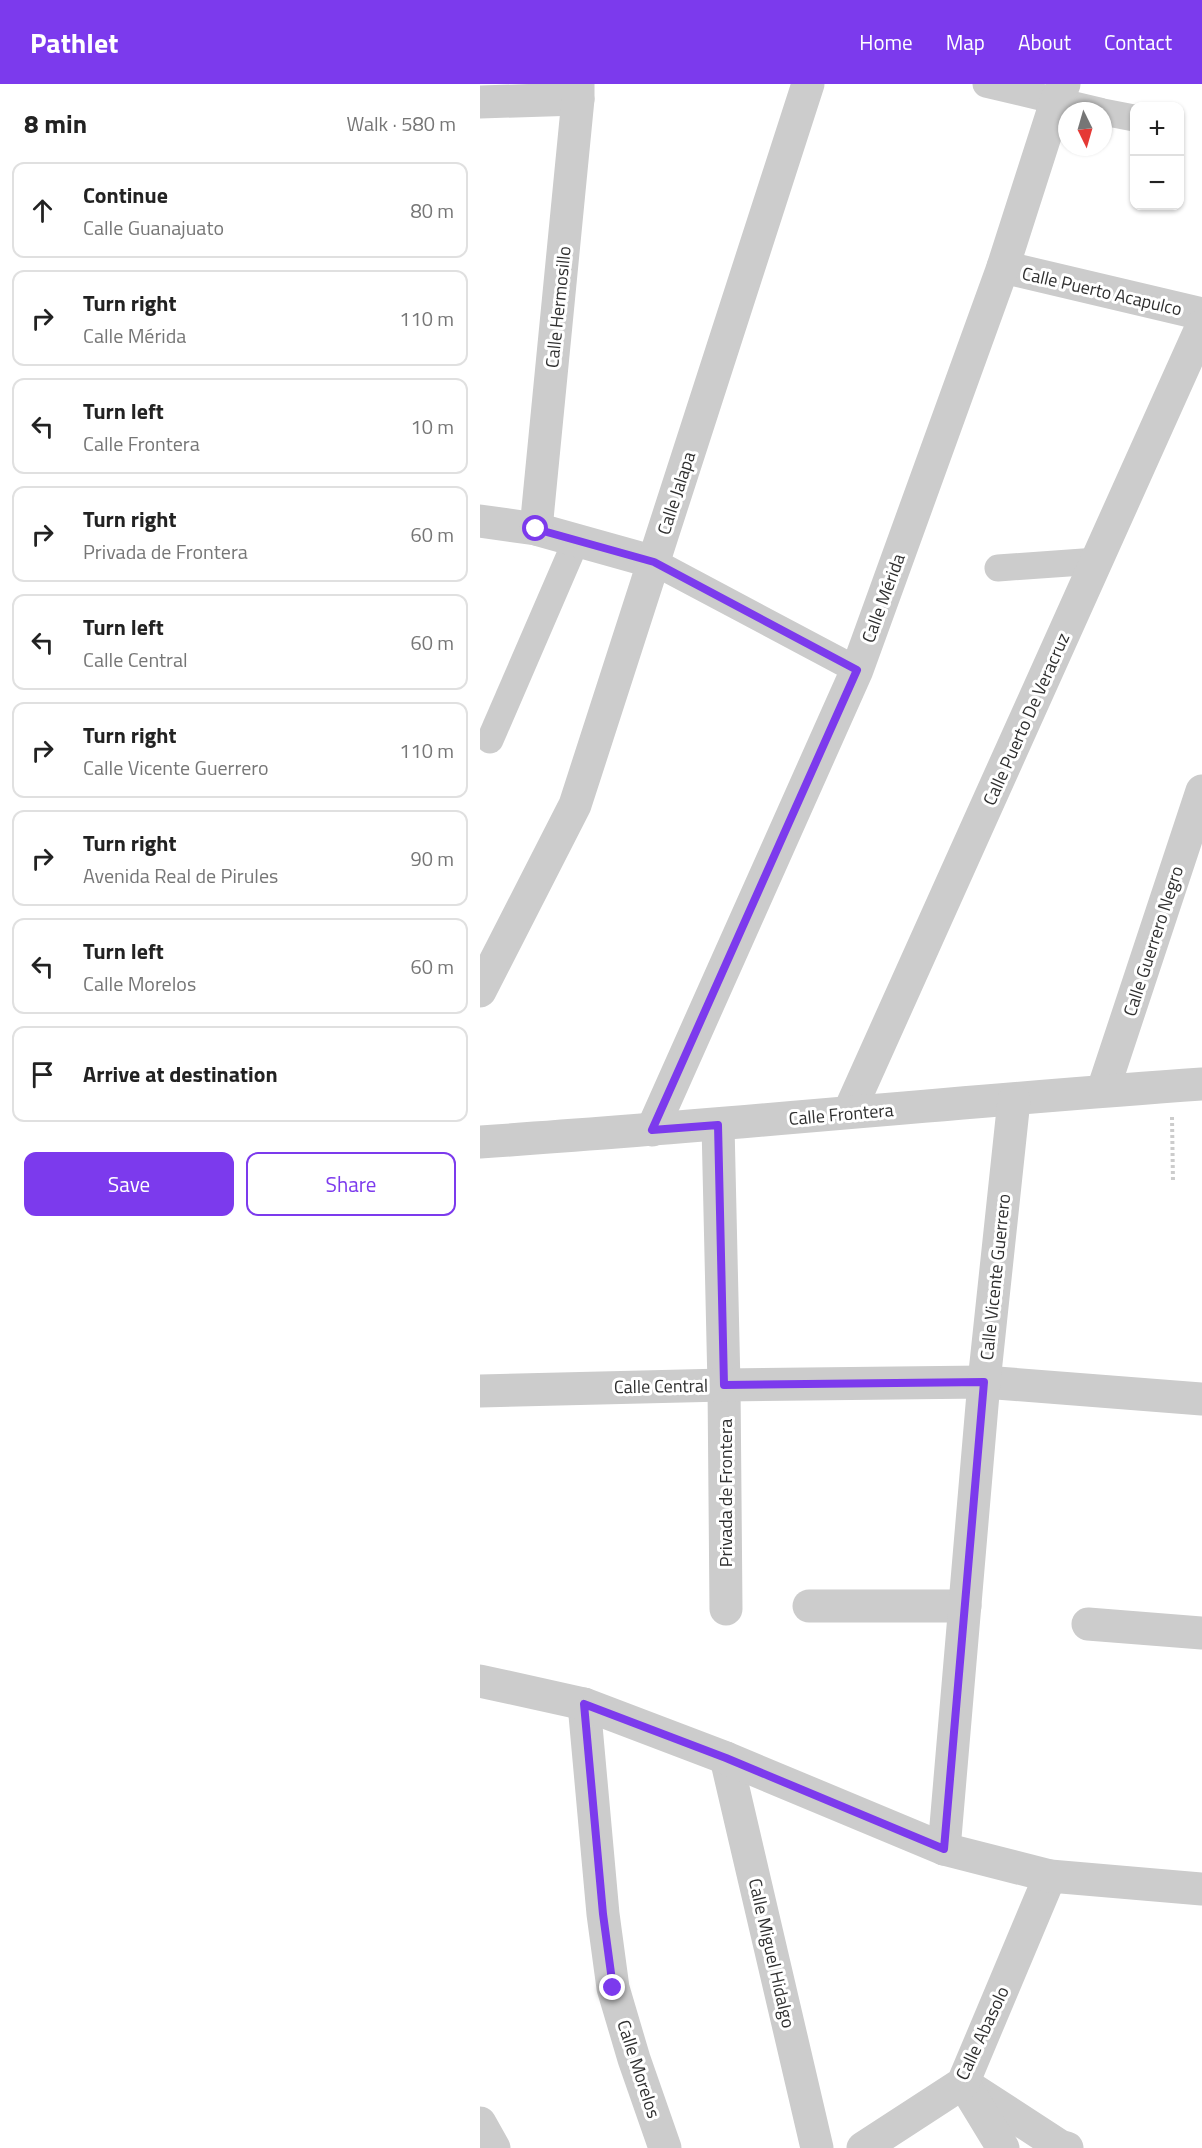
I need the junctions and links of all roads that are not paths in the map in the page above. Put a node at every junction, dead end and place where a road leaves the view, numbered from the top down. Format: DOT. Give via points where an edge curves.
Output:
graph roads {
  1 [pos="808,84"];
  2 [pos="986,84"];
  3 [pos="578,92"];
  4 [pos="1060,93"];
  5 [pos="480,102"];
  6 [pos="1080,102"];
  7 [pos="1112,113"];
  8 [pos="1130,117"];
  9 [pos="1003,267"];
  10 [pos="1202,314"];
  11 [pos="1202,326"];
  12 [pos="480,521"];
  13 [pos="536,529"];
  14 [pos="576,541"];
  15 [pos="1097,561"];
  16 [pos="654,562"];
  17 [pos="998,567"];
  18 [pos="857,670"];
  19 [pos="490,740"];
  20 [pos="1202,791"];
  21 [pos="480,991"];
  22 [pos="1187,1085"];
  23 [pos="1103,1090"];
  24 [pos="1014,1100"];
  25 [pos="849,1112"];
  26 [pos="718,1125"];
  27 [pos="652,1130"];
  28 [pos="480,1142"];
  29 [pos="984,1382"];
  30 [pos="724,1385"];
  31 [pos="480,1391"];
  32 [pos="1202,1399"];
  33 [pos="809,1606"];
  34 [pos="965,1606"];
  35 [pos="726,1609"];
  36 [pos="1088,1624"];
  37 [pos="1202,1633"];
  38 [pos="480,1681"];
  39 [pos="584,1704"];
  40 [pos="726,1758"];
  41 [pos="944,1849"];
  42 [pos="1050,1876"];
  43 [pos="1202,1884"];
  44 [pos="963,2083"];
  45 [pos="480,2123"];
  46 [pos="494,2148"];
  47 [pos="665,2148"];
  48 [pos="817,2148"];
  49 [pos="864,2148"];
  50 [pos="1003,2148"];
  51 [pos="1067,2148"];
  1 -- 16 [label="street, Calle Jalapa"];
  2 -- 4 [label="street"];
  3 -- 5 [label="street"];
  3 -- 13 [label="street, Calle Hermosillo"];
  4 -- 6 [label="street"];
  4 -- 9 [label="street, Calle Mérida"];
  7 -- 8 [label="street"];
  9 -- 10 [label="street, Calle Puerto Acapulco"];
  9 -- 18 [label="street, Calle Mérida"];
  11 -- 15 [label="street, Calle Puerto De Veracruz"];
  12 -- 13 [label="street"];
  13 -- 14 [label="street"];
  14 -- 16 [label="street"];
  14 -- 19 [label="street"];
  15 -- 17 [label="street"];
  15 -- 25 [label="street, Calle Puerto De Veracruz"];
  16 -- 18 [label="street"];
  16 -- 21 [label="street, Calle Jalapa" via="575,805"];
  18 -- 27 [label="street, Calle Mérida"];
  20 -- 23 [label="street, Calle Guerrero Negro"];
  22 -- 23 [label="street, Calle Frontera"];
  23 -- 24 [label="street, Calle Frontera"];
  24 -- 25 [label="street, Calle Frontera"];
  24 -- 29 [label="street, Calle Vicente Guerrero"];
  25 -- 26 [label="street, Calle Frontera"];
  26 -- 27 [label="street, Calle Frontera"];
  26 -- 30 [label="street, Privada de Frontera"];
  27 -- 28 [label="street, Calle Frontera"];
  29 -- 30 [label="street, Calle Central"];
  29 -- 32 [label="street, Calle Central"];
  29 -- 34 [label="street, Calle Vicente Guerrero"];
  30 -- 31 [label="street, Calle Central"];
  30 -- 35 [label="street, Privada de Frontera"];
  33 -- 34 [label="street"];
  34 -- 41 [label="street, Calle Vicente Guerrero"];
  36 -- 37 [label="street"];
  38 -- 39 [label="street"];
  39 -- 40 [label="street"];
  39 -- 47 [label="street, Calle Morelos" via="613,1988"];
  40 -- 41 [label="street"];
  40 -- 48 [label="street, Calle Miguel Hidalgo"];
  41 -- 42 [label="street"];
  42 -- 43 [label="street"];
  42 -- 44 [label="street, Calle Abasolo"];
  44 -- 49 [label="street, Calle Abasolo"];
  44 -- 50 [label="street"];
  44 -- 51 [label="street"];
  45 -- 46 [label="street"];
}
